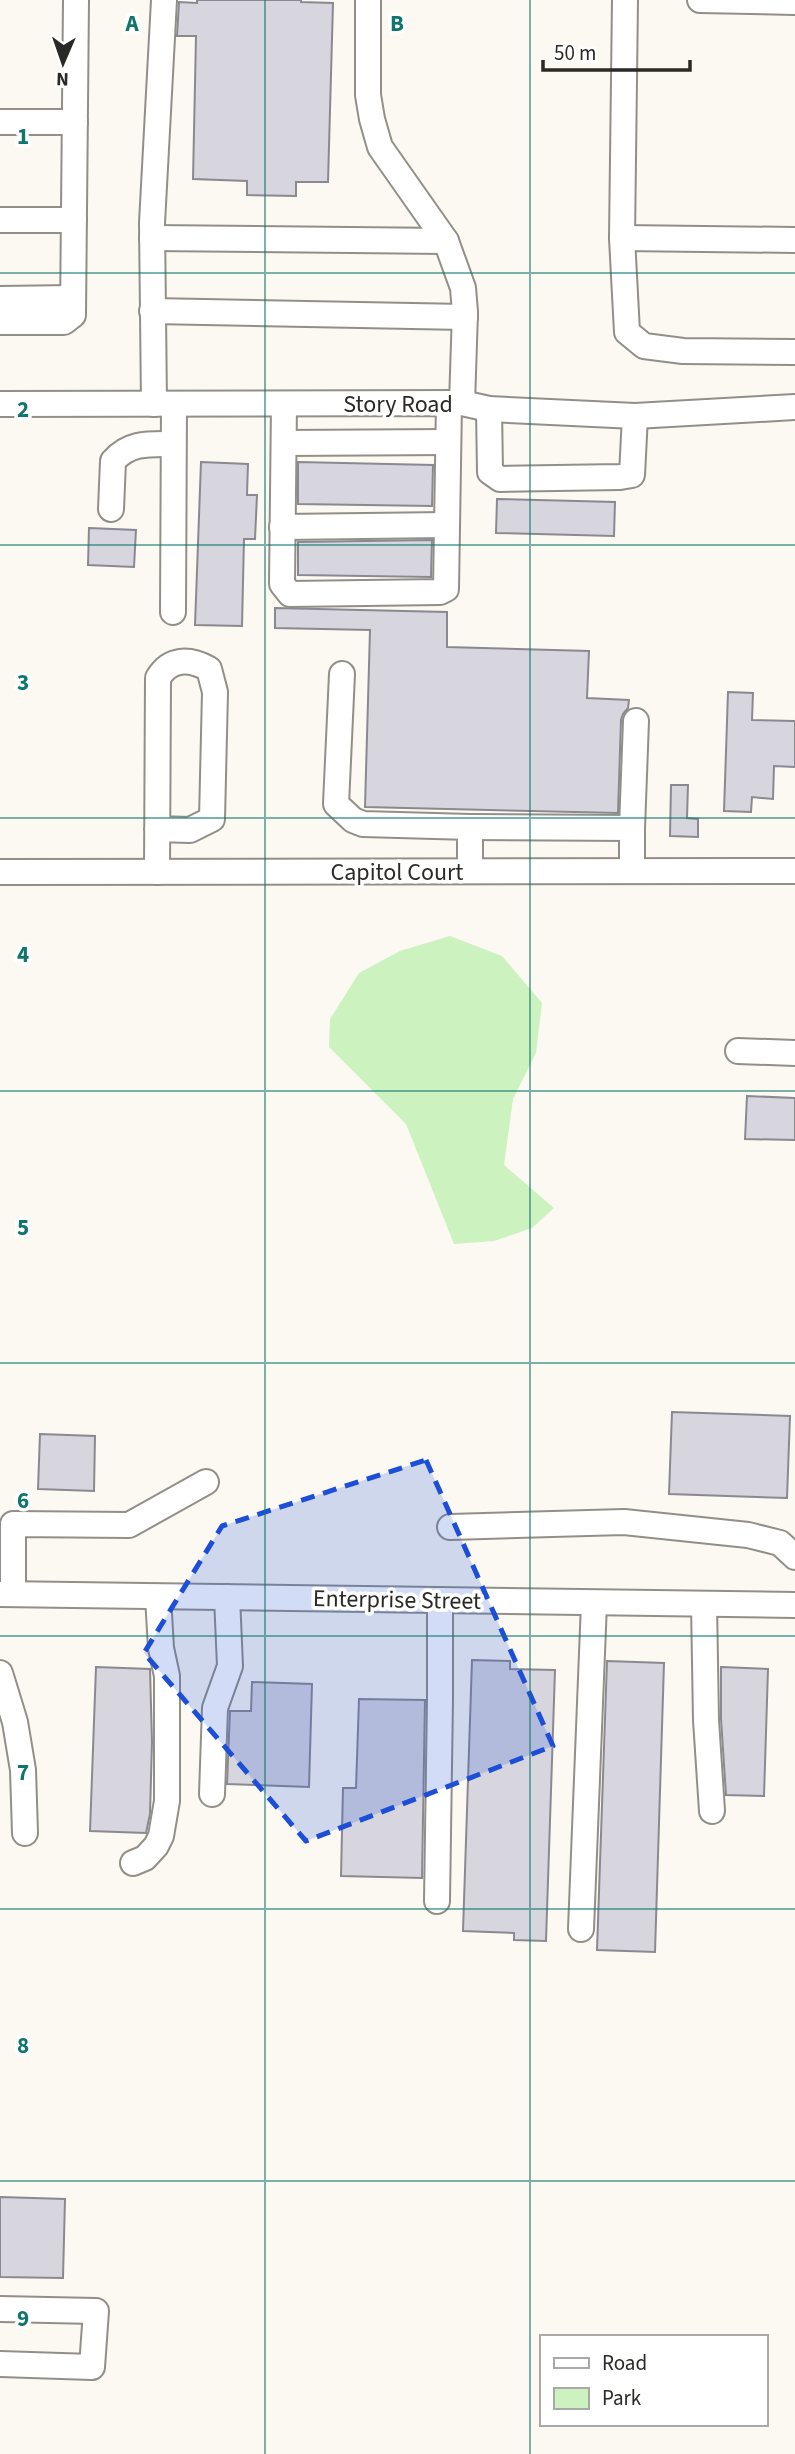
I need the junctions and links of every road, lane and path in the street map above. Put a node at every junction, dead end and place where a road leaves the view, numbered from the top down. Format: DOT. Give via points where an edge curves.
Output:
graph roads {
  1 [pos="76,0"];
  2 [pos="164,0"];
  3 [pos="368,0"];
  4 [pos="625,0"];
  5 [pos="700,0"];
  6 [pos="795,2"];
  7 [pos="0,122"];
  8 [pos="75,122"];
  9 [pos="0,220"];
  10 [pos="74,220"];
  11 [pos="152,238"];
  12 [pos="622,238"];
  13 [pos="795,240"];
  14 [pos="446,242"];
  15 [pos="73,298"];
  16 [pos="0,299"];
  17 [pos="152,311"];
  18 [pos="465,317"];
  19 [pos="0,322"];
  20 [pos="795,352"];
  21 [pos="456,403"];
  22 [pos="0,404"];
  23 [pos="164,404"];
  24 [pos="284,404"];
  25 [pos="795,407"];
  26 [pos="489,410"];
  27 [pos="635,416"];
  28 [pos="448,442"];
  29 [pos="284,443"];
  30 [pos="173,444"];
  31 [pos="111,509"];
  32 [pos="447,526"];
  33 [pos="282,527"];
  34 [pos="173,612"];
  35 [pos="342,674"];
  36 [pos="636,721"];
  37 [pos="470,827"];
  38 [pos="632,828"];
  39 [pos="157,829"];
  40 [pos="470,871"];
  41 [pos="632,871"];
  42 [pos="795,871"];
  43 [pos="0,872"];
  44 [pos="157,872"];
  45 [pos="738,1051"];
  46 [pos="795,1053"];
  47 [pos="206,1482"];
  48 [pos="450,1527"];
  49 [pos="795,1557"];
  50 [pos="6,1594"];
  51 [pos="158,1597"];
  52 [pos="227,1597"];
  53 [pos="440,1600"];
  54 [pos="594,1603"];
  55 [pos="704,1604"];
  56 [pos="795,1605"];
  57 [pos="0,1673"];
  58 [pos="212,1794"];
  59 [pos="712,1811"];
  60 [pos="25,1833"];
  61 [pos="134,1863"];
  62 [pos="437,1901"];
  63 [pos="581,1929"];
  64 [pos="0,2309"];
  65 [pos="0,2364"];
  1 -- 8 [label="street"];
  2 -- 11 [label="street"];
  3 -- 14 [label="street" via="369,95 380,146"];
  4 -- 12 [label="street"];
  5 -- 6 [label="street"];
  7 -- 8 [label="street"];
  8 -- 10 [label="street"];
  9 -- 10 [label="street"];
  10 -- 15 [label="street"];
  11 -- 14 [label="street"];
  11 -- 17 [label="street"];
  12 -- 13 [label="street"];
  12 -- 20 [label="street" via="627,331 644,346"];
  14 -- 18 [label="street" via="463,288"];
  15 -- 16 [label="street"];
  15 -- 19 [label="street" via="73,315 64,322"];
  17 -- 18 [label="street"];
  17 -- 23 [label="street"];
  18 -- 21 [label="street"];
  21 -- 24 [label="street, Story Road"];
  21 -- 26 [label="street, Story Road"];
  21 -- 28 [label="street"];
  22 -- 23 [label="street, Story Road"];
  23 -- 24 [label="street, Story Road"];
  23 -- 30 [label="street"];
  24 -- 29 [label="street"];
  25 -- 27 [label="street, Story Road"];
  26 -- 27 [label="street, Story Road"];
  26 -- 27 [label="street" via="490,472 500,479 632,475"];
  28 -- 29 [label="street"];
  28 -- 32 [label="street"];
  29 -- 33 [label="street"];
  30 -- 31 [label="street" via="137,444 122,451 113,461"];
  30 -- 34 [label="street"];
  32 -- 33 [label="street"];
  32 -- 33 [label="street" via="446,589 440,592 290,594 282,584"];
  35 -- 37 [label="street" via="336,804 363,824"];
  36 -- 38 [label="street"];
  37 -- 38 [label="street"];
  37 -- 40 [label="street"];
  38 -- 41 [label="street"];
  39 -- 39 [label="street" via="158,678 164,667 177,662 201,665 209,669 215,692 212,819 190,830"];
  39 -- 44 [label="street"];
  40 -- 41 [label="street, Capitol Court"];
  40 -- 44 [label="street, Capitol Court"];
  41 -- 42 [label="street, Capitol Court"];
  43 -- 44 [label="street, Capitol Court"];
  45 -- 46 [label="street"];
  47 -- 50 [label="street" via="129,1525 13,1524"];
  48 -- 49 [label="street" via="624,1522 748,1535 780,1543"];
  50 -- 51 [label="street, Enterprise Street"];
  51 -- 52 [label="street, Enterprise Street"];
  51 -- 61 [label="street" via="167,1676 167,1801 156,1846"];
  52 -- 53 [label="street, Enterprise Street"];
  52 -- 58 [label="street" via="230,1666 215,1708"];
  53 -- 54 [label="street, Enterprise Street"];
  53 -- 62 [label="street"];
  54 -- 55 [label="street, Enterprise Street"];
  54 -- 63 [label="street"];
  55 -- 56 [label="street, Enterprise Street"];
  55 -- 59 [label="street"];
  57 -- 60 [label="street" via="23,1770"];
  64 -- 65 [label="street" via="96,2311 92,2367"];
}
